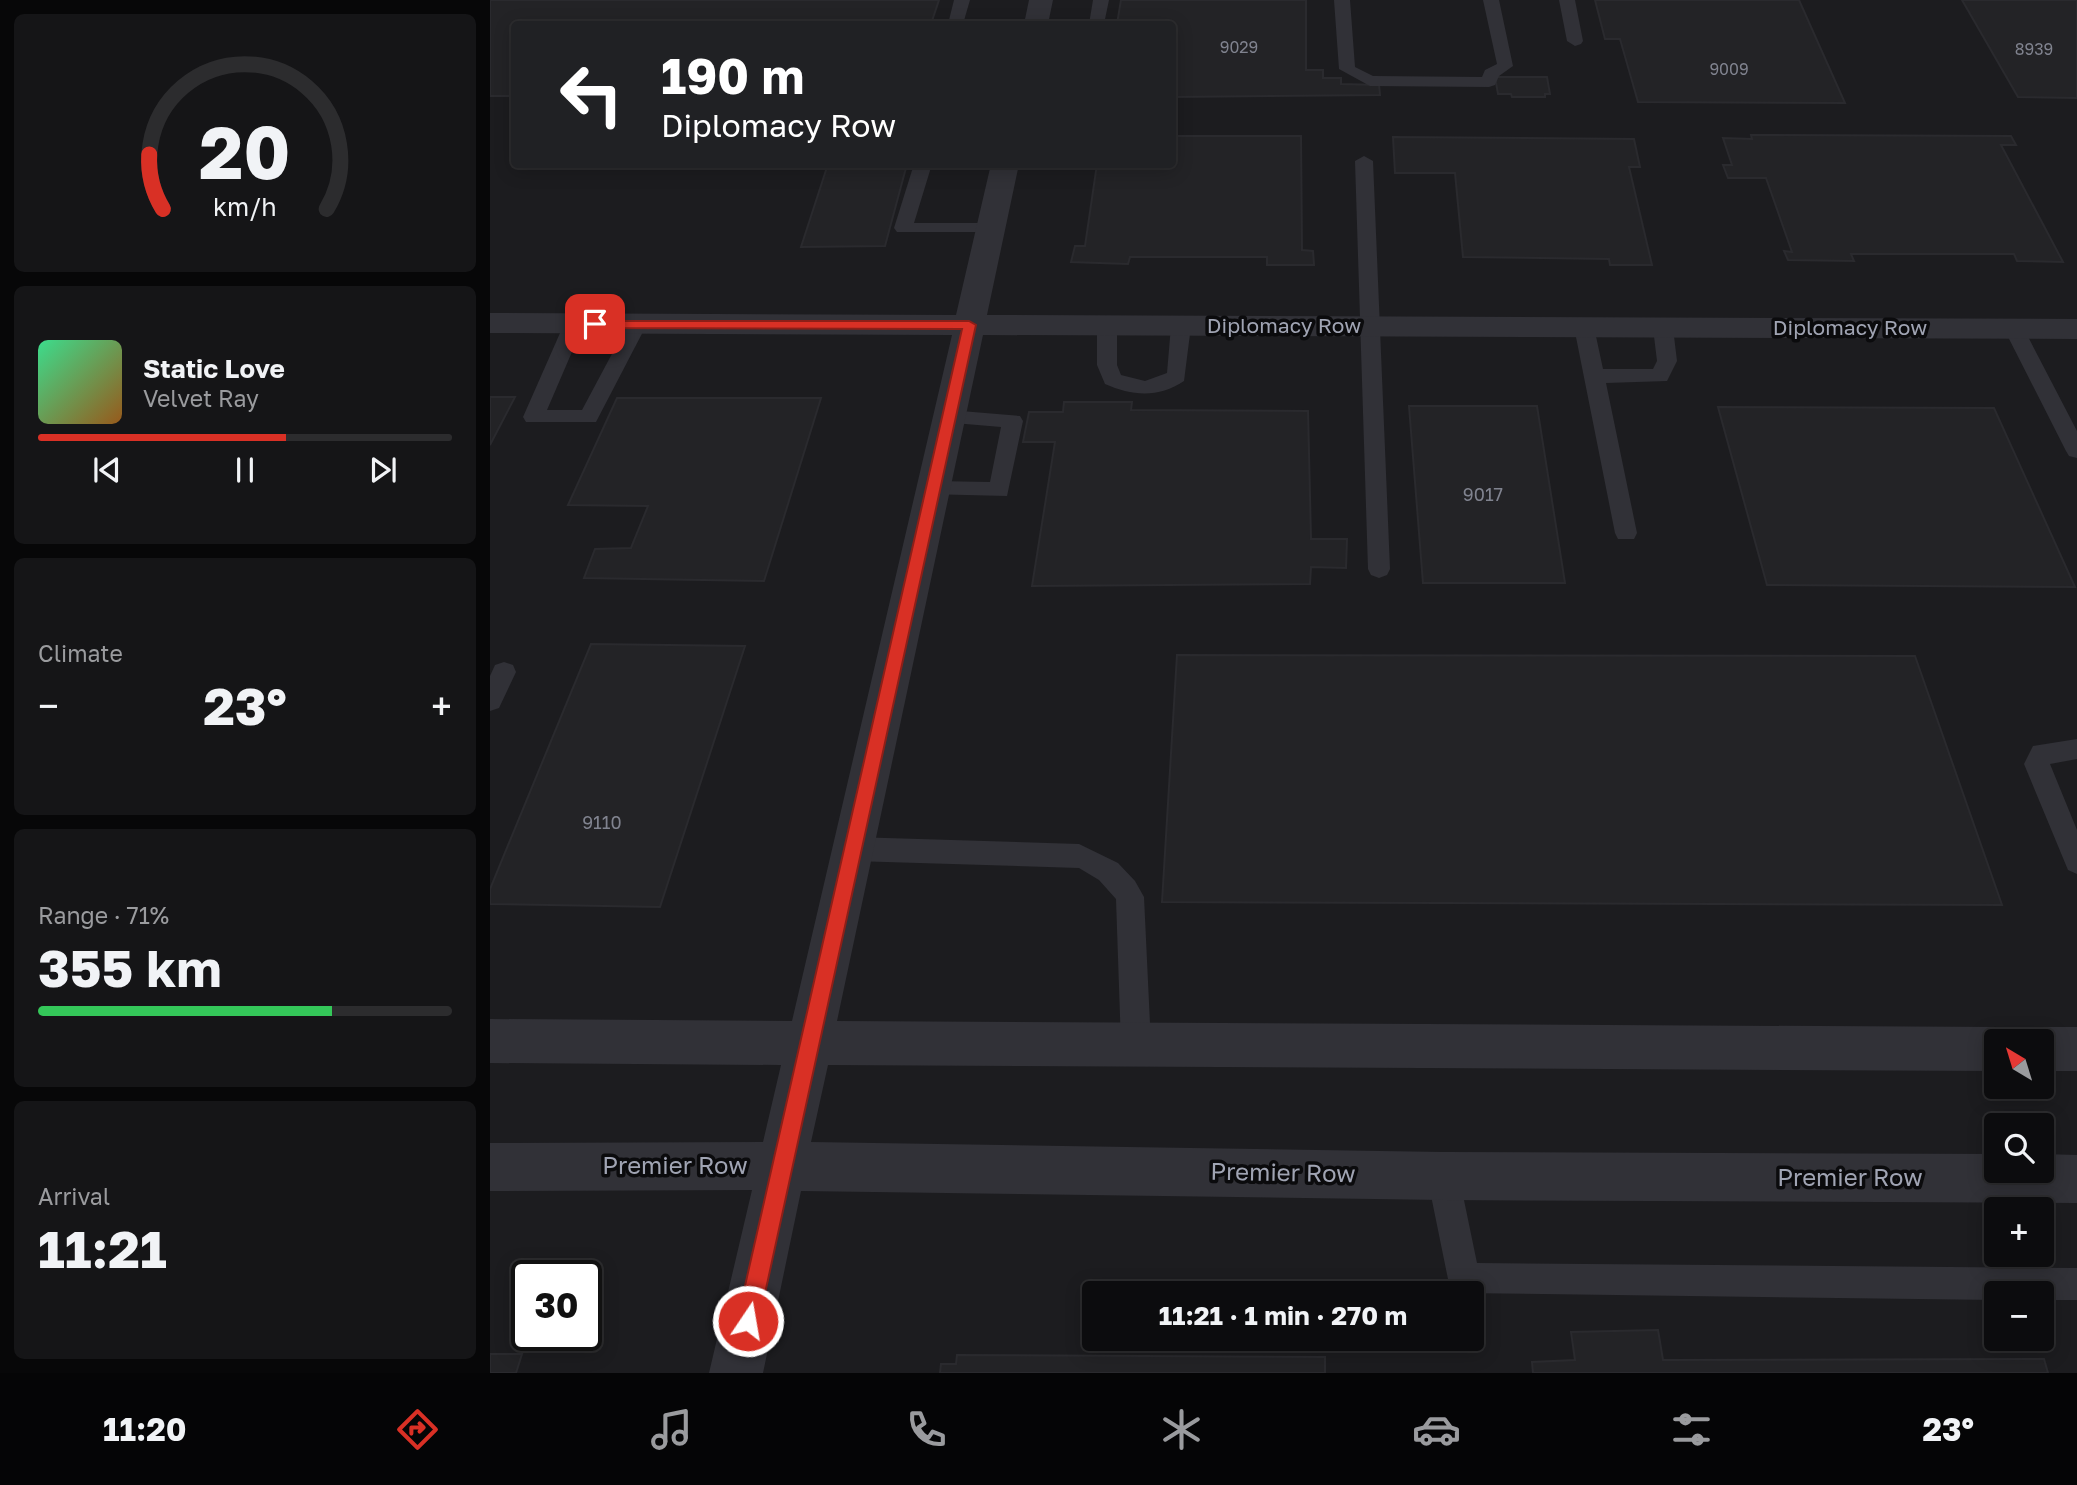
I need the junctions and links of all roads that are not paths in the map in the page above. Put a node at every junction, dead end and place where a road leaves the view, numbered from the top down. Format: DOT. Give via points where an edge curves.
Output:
graph roads {
  1 [pos="962,0"];
  2 [pos="1041,0"];
  3 [pos="1101,0"];
  4 [pos="1342,0"];
  5 [pos="1491,0"];
  6 [pos="1567,0"];
  7 [pos="957,21"];
  8 [pos="1037,21"];
  9 [pos="1098,21"];
  10 [pos="1575,41"];
  11 [pos="1364,161"];
  12 [pos="922,168"];
  13 [pos="1004,168"];
  14 [pos="991,229"];
  15 [pos="490,324"];
  16 [pos="574,324"];
  17 [pos="637,324"];
  18 [pos="969,325"];
  19 [pos="1107,326"];
  20 [pos="1181,326"];
  21 [pos="1371,327"];
  22 [pos="1584,327"];
  23 [pos="1663,328"];
  24 [pos="2014,329"];
  25 [pos="2077,329"];
  26 [pos="1594,376"];
  27 [pos="949,417"];
  28 [pos="2077,451"];
  29 [pos="933,489"];
  30 [pos="1626,533"];
  31 [pos="1378,569"];
  32 [pos="504,672"];
  33 [pos="490,701"];
  34 [pos="2077,750"];
  35 [pos="853,849"];
  36 [pos="2077,862"];
  37 [pos="490,1041"];
  38 [pos="810,1042"];
  39 [pos="1136,1045"];
  40 [pos="1984,1049"];
  41 [pos="2054,1049"];
  42 [pos="2077,1049"];
  43 [pos="782,1166"];
  44 [pos="490,1167"];
  45 [pos="1443,1176"];
  46 [pos="2077,1180"];
  47 [pos="2077,1284"];
  48 [pos="736,1373"];
  1 -- 7 [label="lane"];
  2 -- 8 [label="street"];
  3 -- 9 [label="lane"];
  4 -- 5 [label="lane" via="1347,69 1370,81 1423,83 1489,82 1491,73 1505,66"];
  6 -- 10 [label="lane"];
  11 -- 21 [label="lane"];
  12 -- 14 [label="lane" via="903,228"];
  13 -- 14 [label="street"];
  14 -- 18 [label="street"];
  15 -- 16 [label="street, Diplomacy Row"];
  16 -- 17 [label="street, Diplomacy Row"];
  16 -- 17 [label="lane" via="533,417 589,417"];
  17 -- 18 [label="street, Diplomacy Row"];
  18 -- 19 [label="street, Diplomacy Row"];
  18 -- 27 [label="street"];
  19 -- 20 [label="street, Diplomacy Row"];
  19 -- 20 [label="lane" via="1107,365 1112,379 1128,387 1147,388 1168,384 1177,376"];
  20 -- 21 [label="street, Diplomacy Row"];
  21 -- 22 [label="street, Diplomacy Row"];
  21 -- 31 [label="lane"];
  22 -- 23 [label="street, Diplomacy Row"];
  22 -- 26 [label="lane"];
  23 -- 24 [label="street, Diplomacy Row"];
  23 -- 26 [label="lane" via="1667,361 1660,376"];
  24 -- 25 [label="street, Diplomacy Row"];
  24 -- 28 [label="lane"];
  26 -- 30 [label="lane"];
  27 -- 29 [label="street"];
  27 -- 29 [label="lane" via="1013,421 999,490"];
  29 -- 35 [label="street"];
  32 -- 33 [label="lane"];
  34 -- 36 [label="lane" via="2042,753 2037,764"];
  35 -- 38 [label="street"];
  35 -- 39 [label="lane" via="1079,856 1099,862 1120,880 1130,897"];
  37 -- 38 [label="street"];
  38 -- 39 [label="street"];
  38 -- 43 [label="street"];
  39 -- 40 [label="street"];
  41 -- 42 [label="street"];
  43 -- 44 [label="street, Premier Row"];
  43 -- 45 [label="street, Premier Row"];
  43 -- 48 [label="street"];
  45 -- 46 [label="street, Premier Row"];
  45 -- 47 [label="lane" via="1464,1279"];
}
